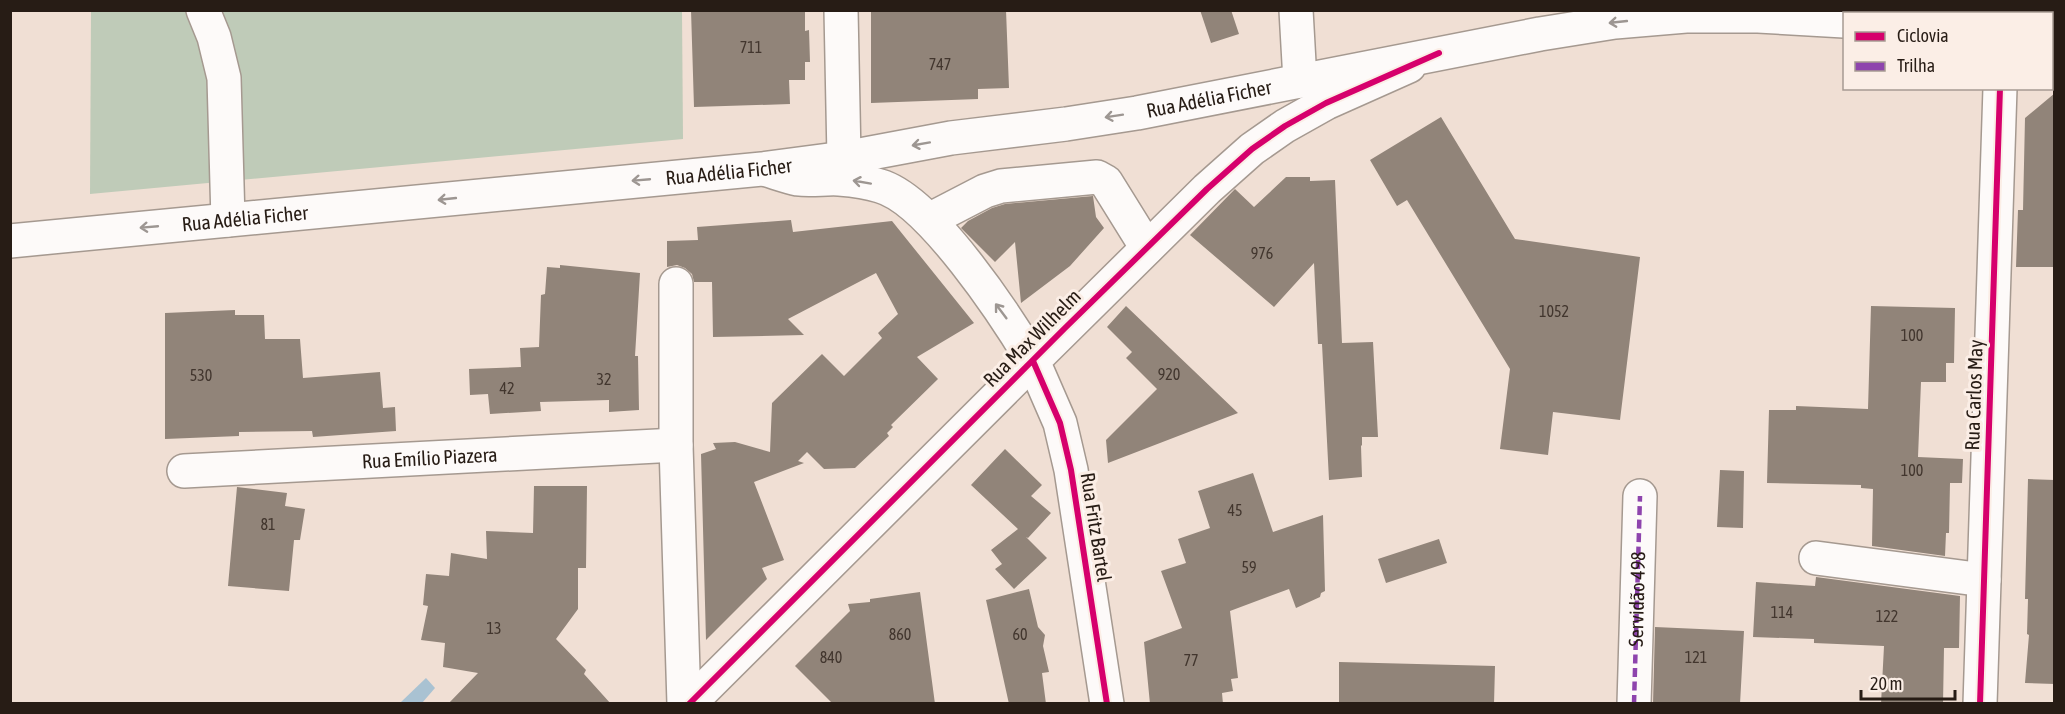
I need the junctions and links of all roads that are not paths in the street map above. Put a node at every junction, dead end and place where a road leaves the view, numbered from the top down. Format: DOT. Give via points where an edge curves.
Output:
graph roads {
  1 [pos="203,10"];
  2 [pos="841,10"];
  3 [pos="1296,10"];
  4 [pos="1843,21"];
  5 [pos="1439,53"];
  6 [pos="1300,81"];
  7 [pos="2000,90"];
  8 [pos="844,158"];
  9 [pos="762,169"];
  10 [pos="228,220"];
  11 [pos="929,220"];
  12 [pos="10,241"];
  13 [pos="1147,248"];
  14 [pos="676,284"];
  15 [pos="1033,360"];
  16 [pos="676,445"];
  17 [pos="184,471"];
  18 [pos="1640,496"];
  19 [pos="1816,558"];
  20 [pos="1984,580"];
  21 [pos="684,704"];
  22 [pos="690,704"];
  23 [pos="1107,704"];
  24 [pos="1634,704"];
  25 [pos="1980,704"];
  1 -- 10 [label="main road" via="224,78"];
  2 -- 8 [label="main road"];
  3 -- 6 [label="main road"];
  4 -- 5 [label="main road, one-way" via="1758,16 1662,18 1616,22"];
  5 -- 6 [label="main road, Rua Adélia Ficher"];
  5 -- 13 [label="main road, Rua Max Wilhelm" via="1326,103 1285,126 1252,149"];
  6 -- 8 [label="main road, Rua Adélia Ficher, one-way" via="1137,113 951,138"];
  7 -- 20 [label="main road, Rua Carlos May"];
  8 -- 9 [label="main road, Rua Adélia Ficher"];
  9 -- 10 [label="main road, Rua Adélia Ficher, one-way"];
  11 -- 9 [label="main road, Rua Fritz Bartel, one-way" via="882,186 840,179 800,179"];
  10 -- 12 [label="main road, Rua Adélia Ficher, one-way"];
  11 -- 13 [label="main road" via="985,190 1097,177 1106,182"];
  15 -- 11 [label="main road, Rua Fritz Bartel, one-way" via="1011,324"];
  13 -- 15 [label="main road, Rua Max Wilhelm"];
  14 -- 16 [label="main road"];
  15 -- 22 [label="main road, Rua Max Wilhelm"];
  15 -- 23 [label="main road, Rua Fritz Bartel" via="1060,423 1071,470"];
  16 -- 17 [label="main road, Rua Emílio Piazera"];
  16 -- 21 [label="main road"];
  18 -- 24 [label="main road, Servidão 498"];
  19 -- 20 [label="main road"];
  20 -- 25 [label="main road, Rua Carlos May"];
}
